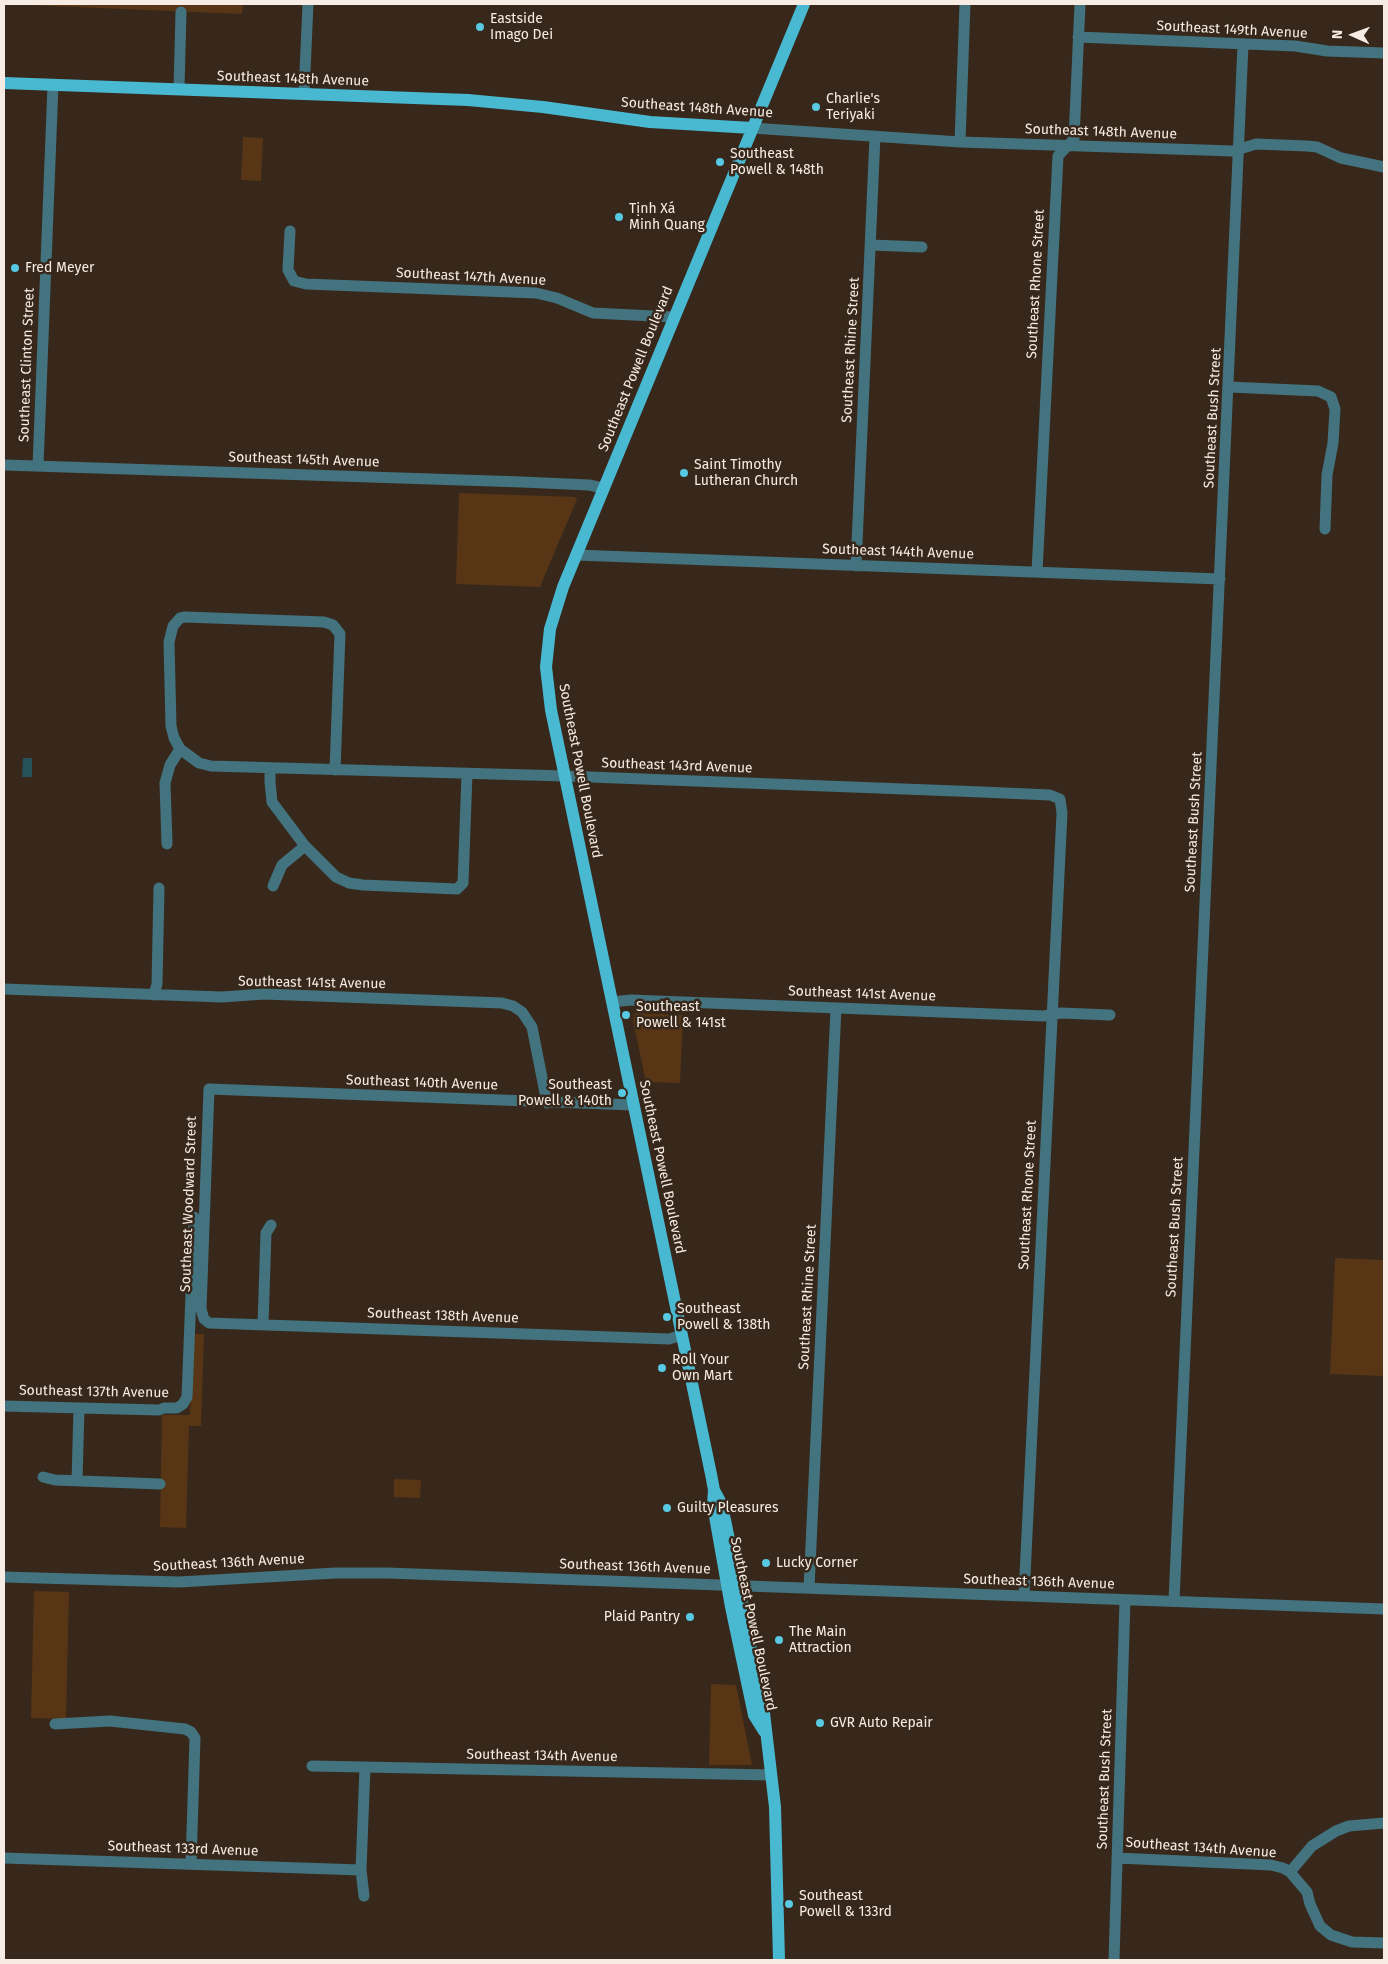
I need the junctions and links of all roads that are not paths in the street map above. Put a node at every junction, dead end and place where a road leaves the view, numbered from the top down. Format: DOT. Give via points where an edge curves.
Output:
graph roads {
  1 [pos="308,4"];
  2 [pos="804,4"];
  3 [pos="966,4"];
  4 [pos="1080,4"];
  5 [pos="181,12"];
  6 [pos="1078,37"];
  7 [pos="1243,44"];
  8 [pos="1384,53"];
  9 [pos="4,83"];
  10 [pos="53,85"];
  11 [pos="179,89"];
  12 [pos="304,94"];
  13 [pos="752,128"];
  14 [pos="875,136"];
  15 [pos="960,142"];
  16 [pos="1067,146"];
  17 [pos="1240,149"];
  18 [pos="1384,167"];
  19 [pos="290,231"];
  20 [pos="870,245"];
  21 [pos="922,247"];
  22 [pos="673,317"];
  23 [pos="1229,387"];
  24 [pos="4,465"];
  25 [pos="38,466"];
  26 [pos="603,488"];
  27 [pos="1325,529"];
  28 [pos="576,555"];
  29 [pos="856,566"];
  30 [pos="1037,572"];
  31 [pos="1220,579"];
  32 [pos="180,749"];
  33 [pos="270,768"];
  34 [pos="335,770"];
  35 [pos="467,774"];
  36 [pos="564,776"];
  37 [pos="1057,796"];
  38 [pos="167,844"];
  39 [pos="305,846"];
  40 [pos="273,886"];
  41 [pos="159,888"];
  42 [pos="4,990"];
  43 [pos="154,995"];
  44 [pos="612,1002"];
  45 [pos="836,1008"];
  46 [pos="1052,1015"];
  47 [pos="1110,1015"];
  48 [pos="209,1089"];
  49 [pos="547,1103"];
  50 [pos="634,1105"];
  51 [pos="194,1217"];
  52 [pos="271,1225"];
  53 [pos="204,1319"];
  54 [pos="263,1325"];
  55 [pos="682,1335"];
  56 [pos="183,1404"];
  57 [pos="4,1406"];
  58 [pos="79,1408"];
  59 [pos="43,1477"];
  60 [pos="77,1481"];
  61 [pos="160,1484"];
  62 [pos="4,1577"];
  63 [pos="733,1586"];
  64 [pos="809,1588"];
  65 [pos="1024,1596"];
  66 [pos="1125,1600"];
  67 [pos="1174,1602"];
  68 [pos="1384,1609"];
  69 [pos="55,1724"];
  70 [pos="312,1766"];
  71 [pos="365,1767"];
  72 [pos="772,1775"];
  73 [pos="1384,1823"];
  74 [pos="4,1858"];
  75 [pos="1118,1858"];
  76 [pos="191,1864"];
  77 [pos="361,1870"];
  78 [pos="1290,1872"];
  79 [pos="364,1896"];
  80 [pos="1384,1944"];
  81 [pos="779,1960"];
  82 [pos="1114,1960"];
  1 -- 12 [label="street"];
  2 -- 13 [label="main road, Southeast Powell Boulevard"];
  3 -- 15 [label="street"];
  4 -- 6 [label="street, Southeast Rhone Street"];
  5 -- 11 [label="street"];
  6 -- 7 [label="street, Southeast 149th Avenue"];
  6 -- 16 [label="street, Southeast Rhone Street" via="1074,139"];
  7 -- 8 [label="street, Southeast 149th Avenue"];
  7 -- 17 [label="street, Southeast Bush Street"];
  9 -- 10 [label="main road, Southeast 148th Avenue"];
  10 -- 11 [label="main road, Southeast 148th Avenue"];
  10 -- 25 [label="street, Southeast Clinton Street"];
  11 -- 12 [label="main road, Southeast 148th Avenue"];
  12 -- 13 [label="main road, Southeast 148th Avenue" via="492,102 645,122"];
  13 -- 14 [label="street, Southeast 148th Avenue"];
  13 -- 22 [label="main road, Southeast Powell Boulevard"];
  14 -- 15 [label="street, Southeast 148th Avenue"];
  14 -- 20 [label="street, Southeast Rhine Street"];
  15 -- 16 [label="street, Southeast 148th Avenue"];
  16 -- 17 [label="street, Southeast 148th Avenue"];
  16 -- 30 [label="street, Southeast Rhone Street" via="1058,156"];
  17 -- 18 [label="street, Southeast 148th Avenue" via="1256,144 1312,146 1341,158"];
  17 -- 23 [label="street, Southeast Bush Street"];
  19 -- 22 [label="street, Southeast 147th Avenue" via="288,270 294,281 306,284 536,293 593,313"];
  20 -- 21 [label="street"];
  20 -- 29 [label="street, Southeast Rhine Street"];
  22 -- 26 [label="main road, Southeast Powell Boulevard"];
  23 -- 27 [label="street" via="1318,390 1331,397 1335,409"];
  23 -- 31 [label="street, Southeast Bush Street"];
  24 -- 25 [label="street, Southeast 145th Avenue"];
  25 -- 26 [label="street, Southeast 145th Avenue" via="522,482"];
  26 -- 28 [label="main road, Southeast Powell Boulevard"];
  28 -- 29 [label="street, Southeast 144th Avenue"];
  28 -- 36 [label="main road, Southeast Powell Boulevard" via="556,607 546,660 549,700"];
  29 -- 30 [label="street, Southeast 144th Avenue"];
  30 -- 31 [label="street, Southeast 144th Avenue"];
  31 -- 67 [label="street, Southeast Bush Street"];
  32 -- 33 [label="street, Southeast 143rd Avenue" via="199,763 211,766"];
  32 -- 34 [label="street" via="171,726 169,642 173,626 180,618 324,622 333,625 340,634"];
  32 -- 38 [label="street" via="170,765 165,783"];
  33 -- 34 [label="street, Southeast 143rd Avenue"];
  33 -- 39 [label="street" via="272,802"];
  34 -- 35 [label="street, Southeast 143rd Avenue"];
  35 -- 36 [label="street, Southeast 143rd Avenue"];
  35 -- 39 [label="street" via="463,883 457,889 349,883 336,877"];
  36 -- 37 [label="street, Southeast 143rd Avenue"];
  36 -- 44 [label="main road, Southeast Powell Boulevard"];
  37 -- 46 [label="street, Southeast Rhone Street" via="1062,813"];
  39 -- 40 [label="street" via="282,865"];
  41 -- 43 [label="street"];
  42 -- 43 [label="street, Southeast 141st Avenue"];
  43 -- 49 [label="street, Southeast 141st Avenue" via="222,997 264,994 513,1006 522,1012 532,1027"];
  44 -- 45 [label="street, Southeast 141st Avenue"];
  44 -- 50 [label="main road, Southeast Powell Boulevard"];
  45 -- 46 [label="street, Southeast 141st Avenue"];
  45 -- 64 [label="street, Southeast Rhine Street"];
  46 -- 47 [label="street, Southeast 141st Avenue"];
  46 -- 65 [label="street, Southeast Rhone Street"];
  48 -- 49 [label="street, Southeast 140th Avenue"];
  48 -- 53 [label="street, Southeast Woodward Street" via="200,1309"];
  49 -- 50 [label="street, Southeast 140th Avenue"];
  50 -- 55 [label="main road, Southeast Powell Boulevard"];
  51 -- 56 [label="street, Southeast Woodward Street" via="187,1396"];
  52 -- 54 [label="street" via="266,1233"];
  53 -- 54 [label="street, Southeast 138th Avenue" via="209,1323"];
  54 -- 55 [label="street, Southeast 138th Avenue" via="669,1338"];
  55 -- 63 [label="main road, Southeast Powell Boulevard" via="714,1490 721,1503"];
  56 -- 58 [label="street, Southeast 137th Avenue" via="159,1410"];
  57 -- 58 [label="street, Southeast 137th Avenue"];
  58 -- 60 [label="street"];
  59 -- 60 [label="street"];
  60 -- 61 [label="street"];
  62 -- 63 [label="street, Southeast 136th Avenue" via="186,1582 354,1573"];
  63 -- 64 [label="street, Southeast 136th Avenue"];
  63 -- 72 [label="main road, Southeast Powell Boulevard" via="764,1713"];
  64 -- 65 [label="street, Southeast 136th Avenue"];
  65 -- 66 [label="street, Southeast 136th Avenue"];
  66 -- 67 [label="street, Southeast 136th Avenue"];
  66 -- 75 [label="street, Southeast Bush Street"];
  67 -- 68 [label="street, Southeast 136th Avenue"];
  69 -- 76 [label="street" via="110,1721 185,1729 195,1738"];
  70 -- 71 [label="street, Southeast 134th Avenue"];
  71 -- 72 [label="street, Southeast 134th Avenue"];
  71 -- 77 [label="street"];
  72 -- 81 [label="main road, Southeast Powell Boulevard"];
  73 -- 78 [label="street, Southeast 134th Avenue" via="1349,1826 1336,1831 1312,1846"];
  74 -- 76 [label="street, Southeast 133rd Avenue"];
  75 -- 78 [label="street, Southeast 134th Avenue" via="1271,1865"];
  75 -- 82 [label="street, Southeast Bush Street"];
  76 -- 77 [label="street, Southeast 133rd Avenue"];
  77 -- 79 [label="street"];
  78 -- 80 [label="street" via="1307,1892 1320,1926 1331,1935 1352,1942"];
}
